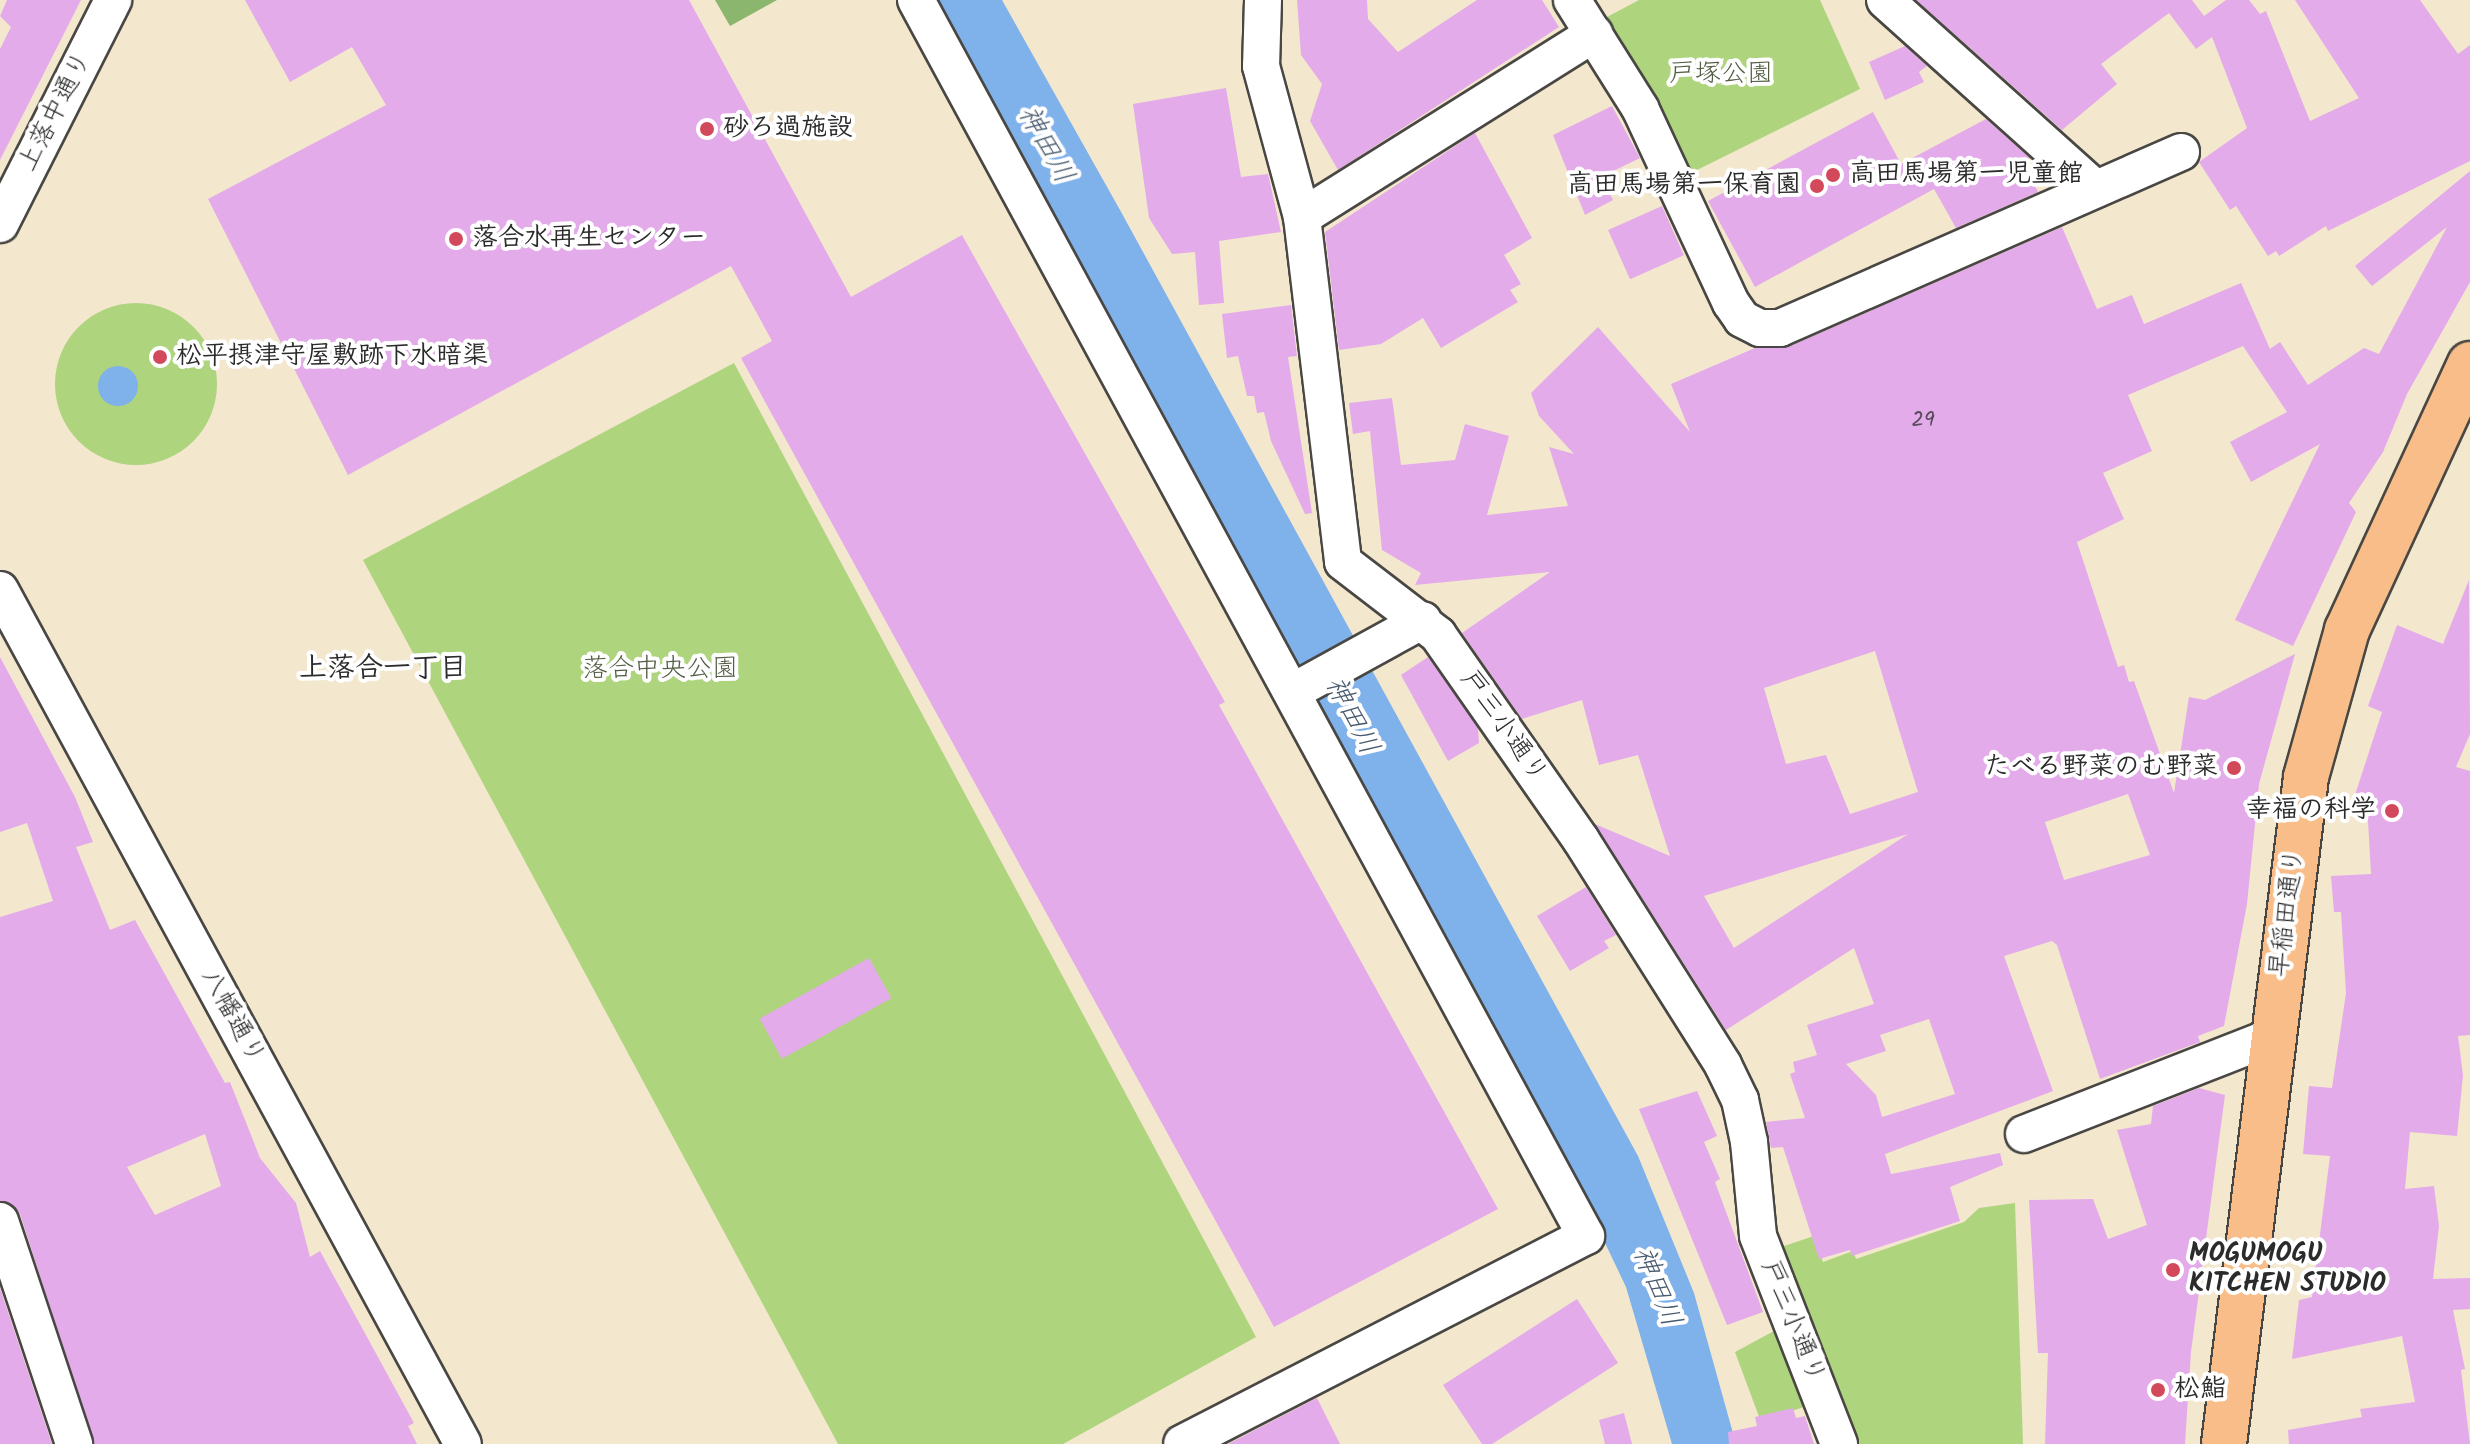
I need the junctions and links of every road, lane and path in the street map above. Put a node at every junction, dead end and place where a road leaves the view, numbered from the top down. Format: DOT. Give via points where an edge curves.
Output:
graph roads {
  1 [pos="113,0"];
  2 [pos="916,0"];
  3 [pos="1263,0"];
  4 [pos="1572,0"];
  5 [pos="1885,0"];
  6 [pos="1594,34"];
  7 [pos="2181,152"];
  8 [pos="2096,189"];
  9 [pos="1302,217"];
  10 [pos="0,224"];
  11 [pos="2470,364"];
  12 [pos="0,590"];
  13 [pos="1423,620"];
  14 [pos="1303,687"];
  15 [pos="2272,1037"];
  16 [pos="2024,1134"];
  17 [pos="0,1221"];
  18 [pos="74,1444"];
  19 [pos="463,1444"];
  20 [pos="1182,1444"];
  21 [pos="1839,1444"];
  22 [pos="2224,1444"];
  1 -- 10 [label="street, 上落中通り"];
  2 -- 14 [label="street"];
  3 -- 9 [label="street, 戸三小通り" via="1261,66"];
  4 -- 6 [label="street"];
  5 -- 8 [label="street"];
  6 -- 8 [label="street" via="1640,108 1731,303 1742,319 1760,328 1780,328"];
  6 -- 9 [label="street"];
  7 -- 8 [label="street"];
  9 -- 13 [label="street, 戸三小通り" via="1343,562"];
  11 -- 15 [label="main road, 早稲田通り" via="2347,630 2306,777"];
  12 -- 19 [label="street, 八幡通り"];
  13 -- 14 [label="street"];
  13 -- 21 [label="street, 戸三小通り" via="1509,733 1723,1065 1740,1100 1749,1142 1758,1236"];
  14 -- 20 [label="street" via="1586,1236"];
  15 -- 16 [label="street"];
  15 -- 22 [label="main road, 早稲田通り"];
  17 -- 18 [label="street"];
}
